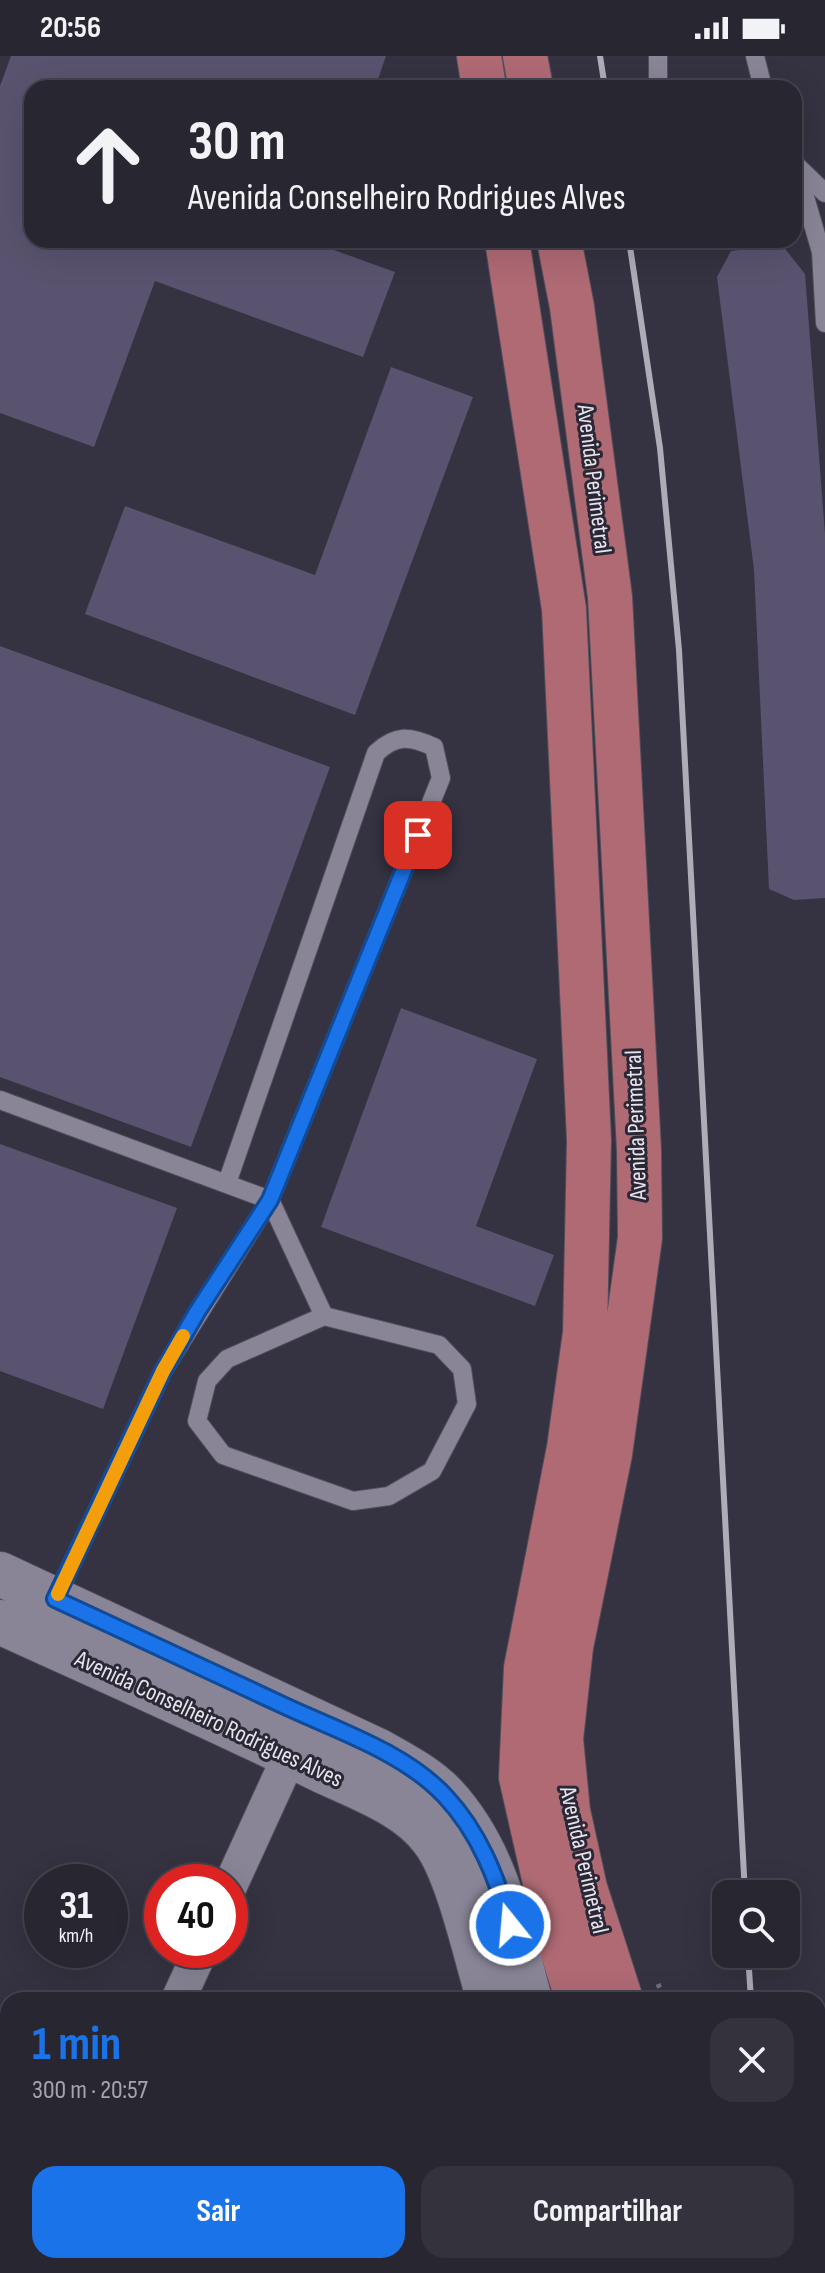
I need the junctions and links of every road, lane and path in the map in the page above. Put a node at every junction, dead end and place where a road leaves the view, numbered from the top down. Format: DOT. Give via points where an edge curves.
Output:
graph roads {
  1 [pos="479,56"];
  2 [pos="525,56"];
  3 [pos="658,56"];
  4 [pos="755,56"];
  5 [pos="483,80"];
  6 [pos="530,80"];
  7 [pos="658,80"];
  8 [pos="761,80"];
  9 [pos="802,169"];
  10 [pos="802,186"];
  11 [pos="825,193"];
  12 [pos="508,248"];
  13 [pos="561,248"];
  14 [pos="825,323"];
  15 [pos="0,1100"];
  16 [pos="227,1183"];
  17 [pos="270,1200"];
  18 [pos="324,1316"];
  19 [pos="0,1574"];
  20 [pos="55,1599"];
  21 [pos="0,1622"];
  22 [pos="299,1736"];
  23 [pos="430,1808"];
  24 [pos="240,1864"];
  25 [pos="193,1968"];
  26 [pos="182,1992"];
  27 [pos="487,1992"];
  28 [pos="528,1992"];
  29 [pos="575,1992"];
  30 [pos="618,1992"];
  1 -- 5 [label="main road"];
  2 -- 6 [label="main road"];
  3 -- 7 [label="lane"];
  4 -- 8 [label="lane"];
  9 -- 11 [label="lane"];
  10 -- 14 [label="lane" via="821,252"];
  12 -- 29 [label="main road, Avenida Perimetral" via="564,609 589,1140 585,1333 569,1448 526,1668 521,1777"];
  13 -- 30 [label="main road, Avenida Perimetral" via="610,597 640,1238 610,1454 571,1647 561,1739 568,1811 585,1888"];
  15 -- 16 [label="lane"];
  16 -- 17 [label="lane"];
  16 -- 17 [label="lane" via="376,753 387,743 413,737 434,747 441,778"];
  17 -- 18 [label="lane"];
  17 -- 20 [label="lane" via="163,1371"];
  18 -- 18 [label="lane" via="439,1345 462,1369 467,1404 432,1471 389,1496 353,1501 223,1455 197,1421 207,1381 227,1359"];
  19 -- 20 [label="street, Avenida Conselheiro Rodrigues Alves"];
  20 -- 22 [label="street, Avenida Conselheiro Rodrigues Alves"];
  21 -- 22 [label="street, Avenida Conselheiro Rodrigues Alves"];
  22 -- 23 [label="street, Avenida Conselheiro Rodrigues Alves" via="414,1770"];
  22 -- 24 [label="street"];
  23 -- 27 [label="street" via="433,1839 447,1863"];
  23 -- 28 [label="street" via="471,1828 490,1863"];
  25 -- 26 [label="street"];
}
